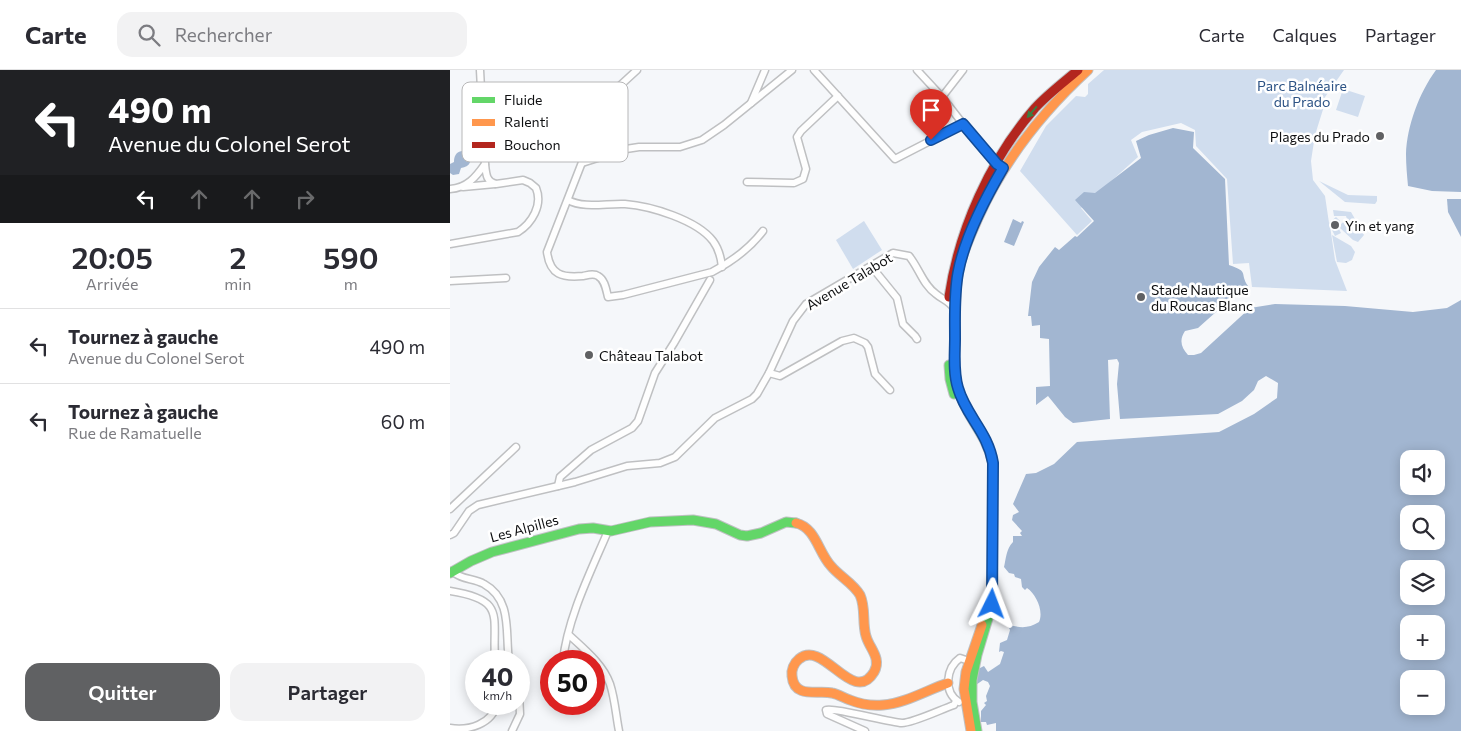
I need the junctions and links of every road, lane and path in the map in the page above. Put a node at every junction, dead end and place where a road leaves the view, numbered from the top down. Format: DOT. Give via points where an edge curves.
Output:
graph roads {
  1 [pos="637,70"];
  2 [pos="765,70"];
  3 [pos="792,70"];
  4 [pos="814,70"];
  5 [pos="917,70"];
  6 [pos="963,70"];
  7 [pos="1078,70"];
  8 [pos="1088,70"];
  9 [pos="624,82"];
  10 [pos="838,96"];
  11 [pos="942,97"];
  12 [pos="750,104"];
  13 [pos="963,124"];
  14 [pos="628,149"];
  15 [pos="582,162"];
  16 [pos="485,164"];
  17 [pos="1000,166"];
  18 [pos="747,182"];
  19 [pos="496,184"];
  20 [pos="460,187"];
  21 [pos="450,189"];
  22 [pos="568,200"];
  23 [pos="763,231"];
  24 [pos="450,244"];
  25 [pos="871,266"];
  26 [pos="722,267"];
  27 [pos="506,278"];
  28 [pos="710,280"];
  29 [pos="450,281"];
  30 [pos="948,302"];
  31 [pos="954,310"];
  32 [pos="917,339"];
  33 [pos="769,373"];
  34 [pos="890,390"];
  35 [pos="516,447"];
  36 [pos="570,470"];
  37 [pos="574,482"];
  38 [pos="558,486"];
  39 [pos="450,509"];
  40 [pos="608,531"];
  41 [pos="450,535"];
  42 [pos="451,572"];
  43 [pos="450,591"];
  44 [pos="569,635"];
  45 [pos="495,650"];
  46 [pos="509,650"];
  47 [pos="564,650"];
  48 [pos="973,662"];
  49 [pos="948,683"];
  50 [pos="956,701"];
  51 [pos="969,703"];
  52 [pos="490,715"];
  53 [pos="520,715"];
  54 [pos="450,728"];
  55 [pos="512,731"];
  56 [pos="619,731"];
  57 [pos="865,731"];
  58 [pos="971,731"];
  59 [pos="977,731"];
  1 -- 9 [label="street"];
  2 -- 12 [label="street"];
  3 -- 12 [label="street"];
  4 -- 10 [label="street"];
  5 -- 11 [label="street"];
  6 -- 11 [label="street"];
  7 -- 17 [label="main road, one-way" via="1024,121"];
  8 -- 17 [label="main road" via="1042,114"];
  10 -- 13 [label="street" via="895,159"];
  10 -- 18 [label="street" via="797,138 806,169 803,179 794,183"];
  11 -- 13 [label="street"];
  12 -- 14 [label="street" via="724,126 692,144"];
  13 -- 17 [label="street"];
  15 -- 22 [label="street"];
  16 -- 19 [label="street" via="488,179"];
  16 -- 20 [label="street" via="476,176"];
  17 -- 30 [label="main road" via="982,193 958,249"];
  17 -- 31 [label="main road" via="961,261"];
  19 -- 20 [label="street"];
  19 -- 24 [label="street" via="522,180 536,188 538,205 527,226 504,236"];
  20 -- 21 [label="street"];
  22 -- 26 [label="street" via="579,204 636,205 684,221 712,240 721,256"];
  22 -- 26 [label="street" via="548,252 554,271 565,278 599,276 608,296 673,283"];
  23 -- 26 [label="street" via="755,242"];
  25 -- 30 [label="street, Avenue Talabot" via="894,253 909,256 926,284"];
  25 -- 32 [label="street" via="897,298 903,324"];
  25 -- 33 [label="street, Avenue Talabot" via="806,304 793,320"];
  27 -- 29 [label="street"];
  28 -- 36 [label="street" via="655,373 638,421 632,428 591,450"];
  30 -- 31 [label="street"];
  30 -- 48 [label="main road" via="952,389 981,440 987,464 986,604"];
  31 -- 48 [label="main road" via="958,387 961,398 986,437 993,463 992,604"];
  33 -- 34 [label="street" via="780,376 842,341 854,338 865,342 875,374"];
  33 -- 37 [label="street, Avenue Talabot" via="752,399 715,418 676,457 627,466"];
  35 -- 39 [label="street"];
  36 -- 37 [label="street" via="570,481"];
  36 -- 38 [label="street" via="560,477"];
  37 -- 38 [label="street, Avenue Talabot"];
  38 -- 41 [label="street, Avenue Talabot" via="478,505"];
  40 -- 42 [label="main road, Les Alpilles" via="595,527 570,530 506,546"];
  40 -- 44 [label="street" via="586,581"];
  40 -- 49 [label="main road, Les Alpilles" via="650,522 700,521 752,536 787,521 802,524 811,531 829,564 857,591 862,603 865,636 876,656 876,664 871,676 858,681 846,677 818,657 799,658 792,670 798,690 833,693 858,703 886,706"];
  42 -- 46 [label="street, Les Alpilles" via="484,584 500,599 508,626"];
  43 -- 45 [label="street" via="476,596 486,602 495,620"];
  44 -- 47 [label="street"];
  44 -- 56 [label="street" via="607,678"];
  48 -- 49 [label="street" via="960,658 955,662"];
  48 -- 51 [label="main road"];
  48 -- 51 [label="main road" via="964,689"];
  49 -- 50 [label="street"];
  50 -- 51 [label="street"];
  50 -- 57 [label="street" via="954,705 904,723 830,708 826,710 827,714"];
  51 -- 58 [label="main road"];
  51 -- 59 [label="main road"];
  52 -- 54 [label="street" via="468,730"];
  53 -- 55 [label="street"];
}
